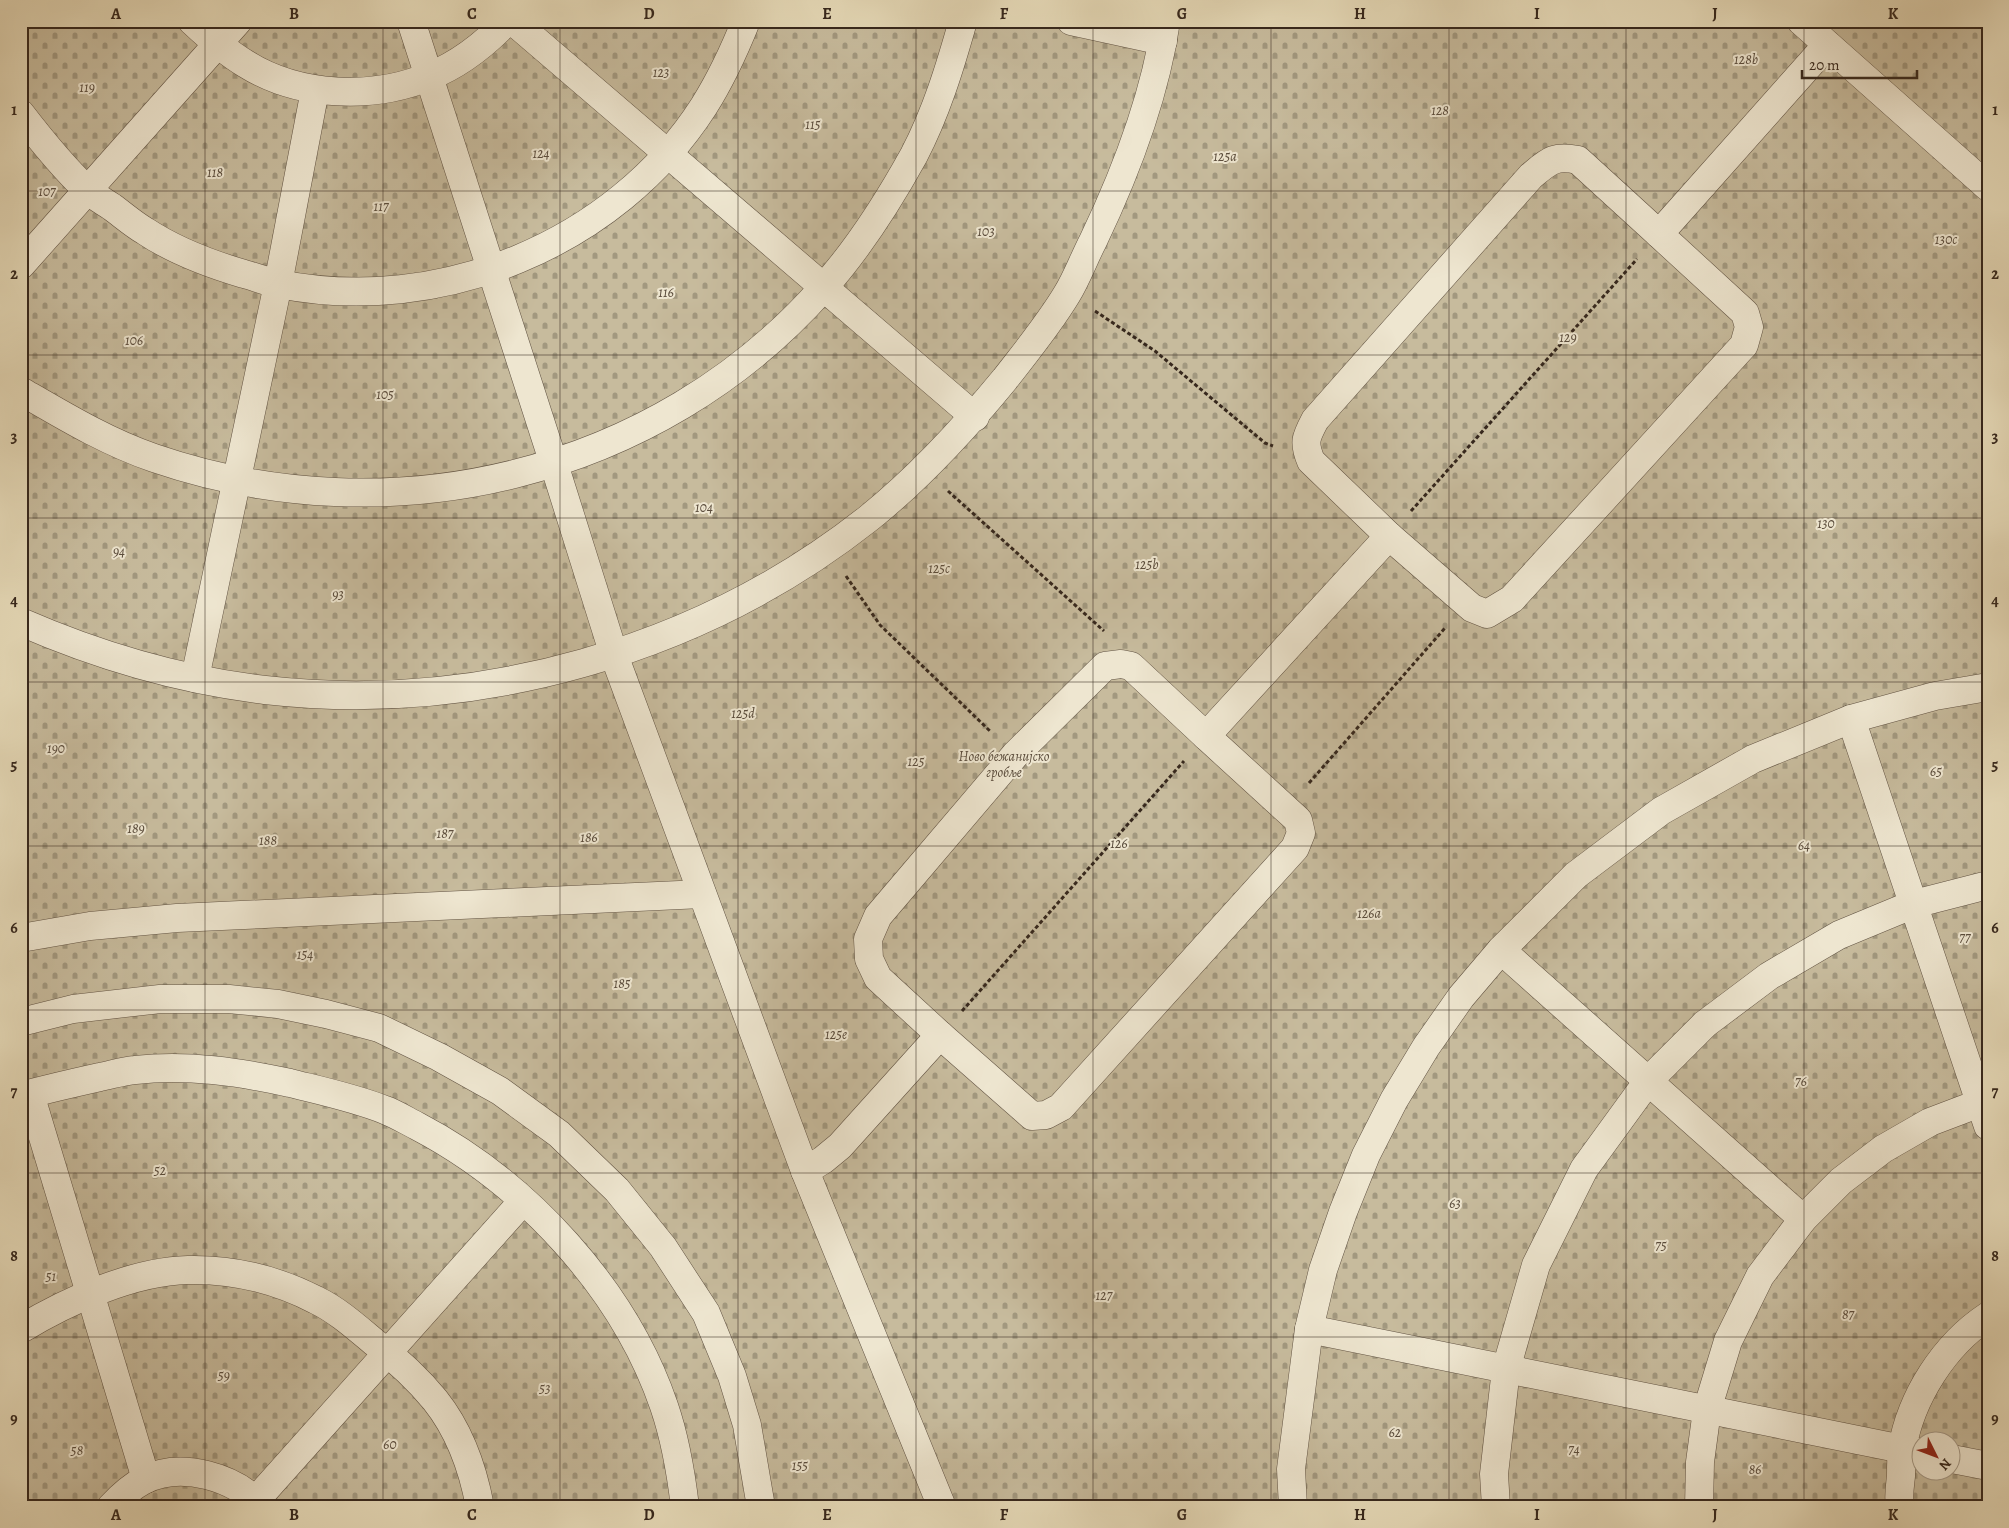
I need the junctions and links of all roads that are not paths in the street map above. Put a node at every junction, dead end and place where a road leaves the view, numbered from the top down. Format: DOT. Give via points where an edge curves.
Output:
graph roads {
  1 [pos="192,21"];
  2 [pos="238,21"];
  3 [pos="411,21"];
  4 [pos="507,21"];
  5 [pos="513,21"];
  6 [pos="746,21"];
  7 [pos="963,21"];
  8 [pos="1071,21"];
  9 [pos="1801,21"];
  10 [pos="1164,31"];
  11 [pos="1827,45"];
  12 [pos="218,46"];
  13 [pos="430,76"];
  14 [pos="315,90"];
  15 [pos="21,114"];
  16 [pos="667,154"];
  17 [pos="1988,187"];
  18 [pos="88,190"];
  19 [pos="1659,234"];
  20 [pos="21,265"];
  21 [pos="492,270"];
  22 [pos="278,284"];
  23 [pos="823,287"];
  24 [pos="21,391"];
  25 [pos="975,417"];
  26 [pos="554,464"];
  27 [pos="238,481"];
  28 [pos="1389,536"];
  29 [pos="21,622"];
  30 [pos="614,655"];
  31 [pos="195,678"];
  32 [pos="1988,687"];
  33 [pos="1851,719"];
  34 [pos="1206,736"];
  35 [pos="1988,885"];
  36 [pos="702,894"];
  37 [pos="1914,904"];
  38 [pos="21,938"];
  39 [pos="1501,950"];
  40 [pos="21,1022"];
  41 [pos="940,1035"];
  42 [pos="1648,1081"];
  43 [pos="26,1095"];
  44 [pos="1985,1110"];
  45 [pos="804,1171"];
  46 [pos="523,1201"];
  47 [pos="1803,1219"];
  48 [pos="90,1295"];
  49 [pos="1988,1316"];
  50 [pos="21,1329"];
  51 [pos="1308,1329"];
  52 [pos="388,1353"];
  53 [pos="1506,1369"];
  54 [pos="1707,1410"];
  55 [pos="1912,1430"];
  56 [pos="1912,1451"];
  57 [pos="1962,1461"];
  58 [pos="1988,1466"];
  59 [pos="146,1479"];
  60 [pos="259,1504"];
  61 [pos="111,1507"];
  62 [pos="480,1507"];
  63 [pos="685,1507"];
  64 [pos="761,1507"];
  65 [pos="942,1507"];
  66 [pos="1293,1507"];
  67 [pos="1496,1507"];
  68 [pos="1699,1507"];
  69 [pos="1900,1507"];
  1 -- 12 [label="lane"];
  2 -- 12 [label="lane"];
  3 -- 13 [label="lane"];
  4 -- 13 [label="lane" via="486,42"];
  5 -- 16 [label="lane"];
  6 -- 16 [label="lane" via="730,60 703,107"];
  7 -- 23 [label="lane" via="947,78 915,153 874,223"];
  8 -- 10 [label="lane"];
  9 -- 11 [label="lane"];
  10 -- 25 [label="lane" via="1141,123 1125,167 1067,294"];
  11 -- 17 [label="lane"];
  11 -- 19 [label="lane"];
  12 -- 14 [label="lane" via="247,65 280,80"];
  12 -- 18 [label="lane"];
  13 -- 14 [label="lane" via="392,88 354,92"];
  13 -- 21 [label="lane"];
  14 -- 22 [label="lane"];
  15 -- 18 [label="lane" via="49,151"];
  16 -- 21 [label="lane" via="632,189 588,222 542,249"];
  16 -- 23 [label="lane"];
  18 -- 20 [label="lane"];
  18 -- 22 [label="lane" via="145,232 209,264"];
  19 -- 28 [label="lane" via="1578,160 1562,157 1546,163 1531,176 1315,420 1307,436 1305,446 1311,461"];
  19 -- 28 [label="lane" via="1745,313 1749,328 1744,345 1512,599 1487,614 1472,608"];
  21 -- 22 [label="lane" via="440,284 386,291 332,291"];
  21 -- 26 [label="lane"];
  22 -- 27 [label="lane"];
  23 -- 25 [label="lane"];
  23 -- 26 [label="lane" via="778,333 727,375 673,410 615,440"];
  24 -- 27 [label="lane" via="83,427 154,458"];
  25 -- 30 [label="lane" via="924,469 869,517 810,560 748,597 682,629"];
  26 -- 27 [label="lane" via="474,484 392,493 309,492"];
  26 -- 30 [label="lane"];
  27 -- 31 [label="lane"];
  28 -- 34 [label="lane"];
  29 -- 31 [label="lane" via="127,662"];
  30 -- 31 [label="lane" via="546,674 406,694 291,692"];
  30 -- 36 [label="lane"];
  32 -- 33 [label="lane" via="1935,696"];
  33 -- 37 [label="lane"];
  33 -- 39 [label="lane" via="1753,759 1661,812 1576,876"];
  34 -- 41 [label="lane" via="1131,666 1121,664 1105,666 1015,755 878,916 868,939 869,959 878,978"];
  34 -- 41 [label="lane" via="1298,820 1301,833 1295,848 1061,1107 1046,1115 1032,1116"];
  35 -- 37 [label="lane"];
  36 -- 38 [label="lane" via="176,918 90,926"];
  36 -- 45 [label="lane"];
  37 -- 42 [label="lane" via="1839,935 1769,976 1705,1024"];
  37 -- 44 [label="lane"];
  39 -- 42 [label="lane"];
  39 -- 51 [label="lane" via="1461,997 1426,1047 1382,1123 1343,1212 1323,1270"];
  40 -- 64 [label="lane" via="73,1009 160,999 229,999 278,1004 379,1028 500,1091 559,1134 617,1190 663,1247 706,1313 732,1376 744,1417"];
  41 -- 45 [label="lane" via="840,1146"];
  42 -- 47 [label="lane"];
  42 -- 53 [label="lane" via="1584,1168 1536,1265"];
  43 -- 46 [label="lane" via="134,1070 176,1068 252,1075 386,1110 442,1139"];
  43 -- 48 [label="lane"];
  44 -- 47 [label="lane" via="1930,1122 1883,1149 1841,1181"];
  45 -- 65 [label="lane"];
  46 -- 52 [label="lane"];
  46 -- 63 [label="lane" via="568,1245 637,1342 664,1406 679,1463"];
  47 -- 54 [label="lane" via="1760,1276 1728,1341"];
  48 -- 50 [label="lane"];
  48 -- 52 [label="lane" via="160,1273 186,1270 235,1273 271,1282 317,1300"];
  48 -- 59 [label="lane"];
  49 -- 55 [label="lane" via="1950,1349 1928,1379 1912,1413"];
  51 -- 53 [label="lane"];
  51 -- 66 [label="lane" via="1291,1469"];
  52 -- 60 [label="lane"];
  52 -- 62 [label="lane" via="435,1400 445,1415 474,1475"];
  53 -- 54 [label="lane"];
  53 -- 67 [label="lane" via="1494,1474"];
  54 -- 56 [label="lane"];
  54 -- 68 [label="lane" via="1700,1462"];
  56 -- 69 [label="lane"];
  57 -- 58 [label="lane"];
  59 -- 60 [label="lane" via="170,1473 202,1474 223,1480"];
  59 -- 61 [label="lane"];
}
